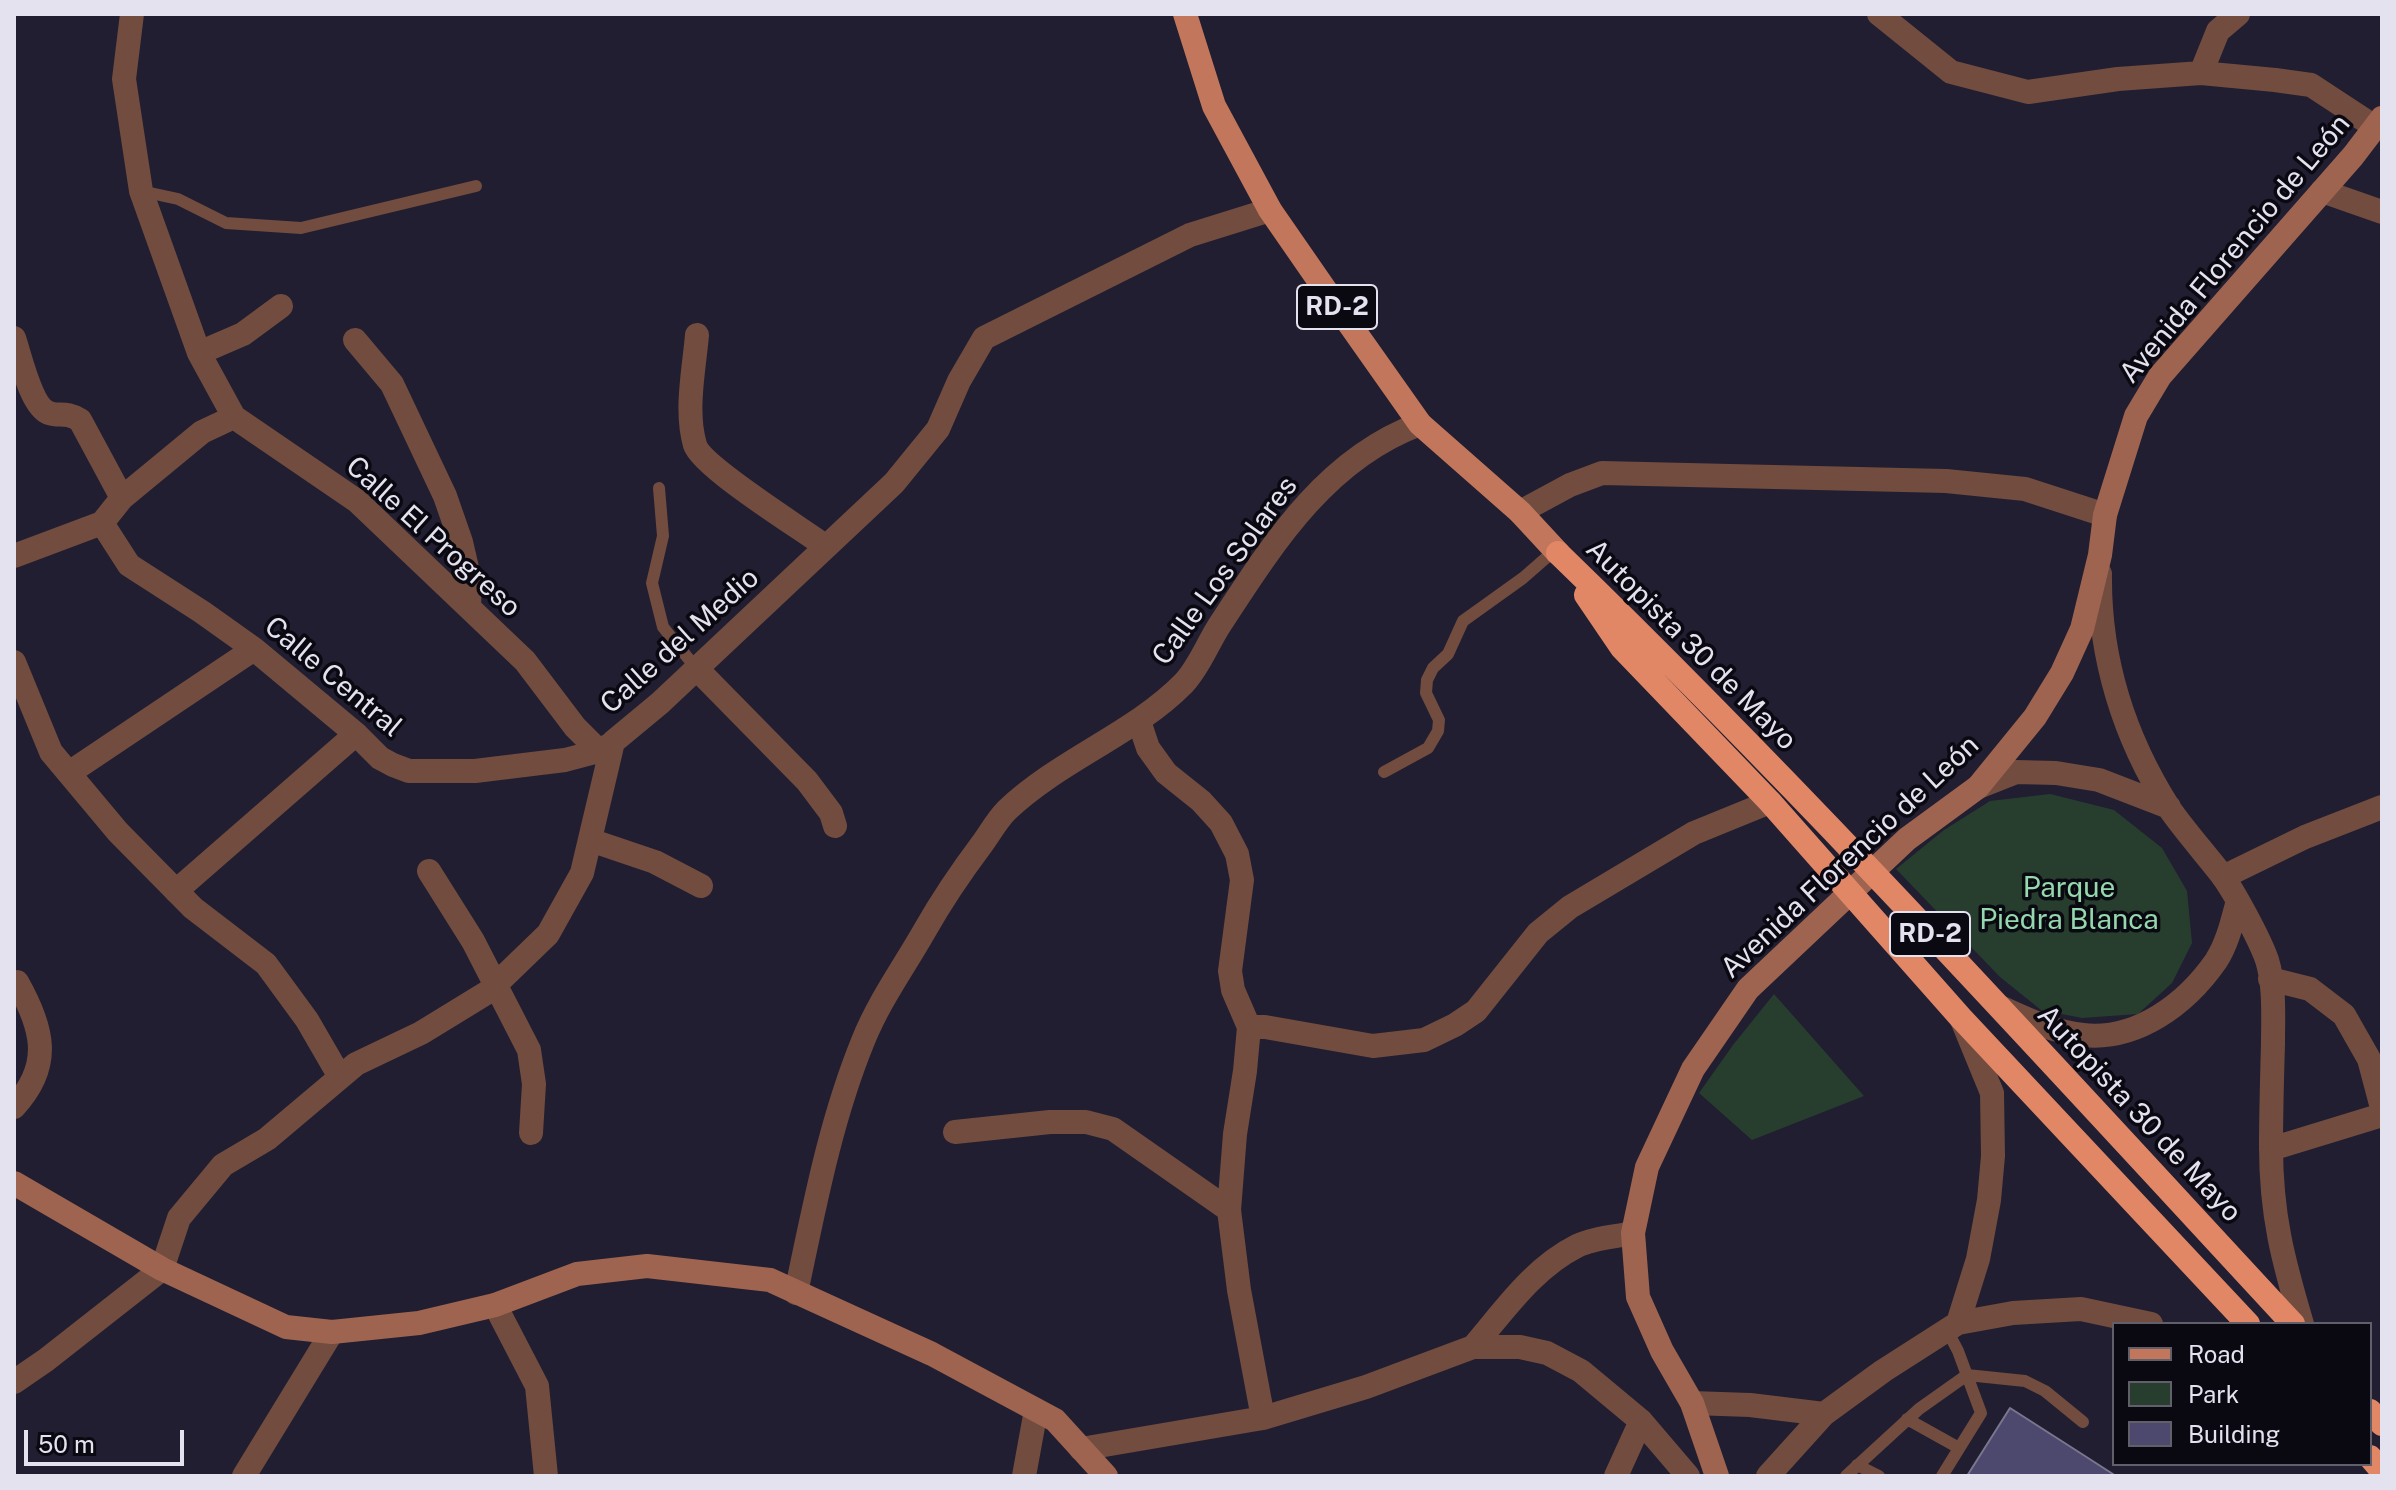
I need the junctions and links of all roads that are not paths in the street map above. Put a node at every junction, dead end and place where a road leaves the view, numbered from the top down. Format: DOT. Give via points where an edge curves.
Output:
graph roads {
  1 [pos="132,14"];
  2 [pos="1185,14"];
  3 [pos="1879,14"];
  4 [pos="2238,14"];
  5 [pos="2201,73"];
  6 [pos="2378,123"];
  7 [pos="476,186"];
  8 [pos="141,191"];
  9 [pos="2322,191"];
  10 [pos="1270,210"];
  11 [pos="2382,212"];
  12 [pos="281,306"];
  13 [pos="697,335"];
  14 [pos="14,338"];
  15 [pos="355,340"];
  16 [pos="199,353"];
  17 [pos="234,417"];
  18 [pos="1420,424"];
  19 [pos="659,488"];
  20 [pos="122,498"];
  21 [pos="1520,512"];
  22 [pos="2105,515"];
  23 [pos="102,523"];
  24 [pos="825,546"];
  25 [pos="1556,551"];
  26 [pos="2100,555"];
  27 [pos="14,556"];
  28 [pos="469,607"];
  29 [pos="254,649"];
  30 [pos="14,662"];
  31 [pos="696,668"];
  32 [pos="1139,721"];
  33 [pos="356,734"];
  34 [pos="606,747"];
  35 [pos="1384,772"];
  36 [pos="69,773"];
  37 [pos="1978,787"];
  38 [pos="1770,802"];
  39 [pos="2169,807"];
  40 [pos="2382,807"];
  41 [pos="835,826"];
  42 [pos="590,840"];
  43 [pos="429,871"];
  44 [pos="2223,877"];
  45 [pos="701,886"];
  46 [pos="176,891"];
  47 [pos="2237,904"];
  48 [pos="2270,979"];
  49 [pos="17,982"];
  50 [pos="496,985"];
  51 [pos="2002,1008"];
  52 [pos="1961,1018"];
  53 [pos="1249,1027"];
  54 [pos="340,1077"];
  55 [pos="14,1107"];
  56 [pos="2382,1108"];
  57 [pos="2382,1115"];
  58 [pos="955,1132"];
  59 [pos="531,1133"];
  60 [pos="2271,1149"];
  61 [pos="14,1183"];
  62 [pos="1229,1210"];
  63 [pos="1633,1233"];
  64 [pos="162,1269"];
  65 [pos="796,1293"];
  66 [pos="495,1305"];
  67 [pos="2140,1322"];
  68 [pos="2246,1322"];
  69 [pos="2291,1322"];
  70 [pos="2301,1322"];
  71 [pos="1952,1327"];
  72 [pos="332,1332"];
  73 [pos="1473,1347"];
  74 [pos="1967,1375"];
  75 [pos="14,1382"];
  76 [pos="1692,1403"];
  77 [pos="1036,1410"];
  78 [pos="1824,1414"];
  79 [pos="1263,1418"];
  80 [pos="1907,1419"];
  81 [pos="1641,1421"];
  82 [pos="2083,1422"];
  83 [pos="1959,1448"];
  84 [pos="1081,1449"];
  85 [pos="1857,1465"];
  86 [pos="244,1476"];
  87 [pos="546,1476"];
  88 [pos="1024,1476"];
  89 [pos="1106,1476"];
  90 [pos="1616,1476"];
  91 [pos="1688,1476"];
  92 [pos="1717,1476"];
  93 [pos="1768,1476"];
  94 [pos="1846,1476"];
  95 [pos="1879,1476"];
  96 [pos="1942,1476"];
  1 -- 8 [label="street, Calle El Progreso" via="124,79"];
  2 -- 10 [label="main road, RD-2" via="1214,106"];
  3 -- 5 [label="street" via="1951,72 2028,92"];
  4 -- 5 [label="street" via="2218,31"];
  5 -- 6 [label="street" via="2311,85"];
  6 -- 9 [label="main road, Avenida Florencio de León"];
  7 -- 8 [label="lane" via="301,228 226,223 178,199"];
  8 -- 16 [label="street, Calle El Progreso"];
  9 -- 11 [label="street"];
  9 -- 22 [label="main road, Avenida Florencio de León" via="2160,376 2136,416"];
  10 -- 18 [label="main road, RD-2"];
  10 -- 24 [label="street, Calle del Medio" via="1190,235 984,338 938,429 894,483"];
  12 -- 16 [label="street" via="243,334"];
  13 -- 24 [label="street" via="691,413 696,448 756,499"];
  14 -- 20 [label="street" via="38,405 80,420"];
  15 -- 28 [label="street" via="392,384 445,496 470,581"];
  16 -- 17 [label="street, Calle El Progreso"];
  17 -- 20 [label="street" via="202,432"];
  17 -- 28 [label="street, Calle El Progreso" via="357,501"];
  18 -- 21 [label="main road, RD-2"];
  18 -- 32 [label="street, Calle Los Solares" via="1364,451 1300,510 1185,682"];
  19 -- 31 [label="lane" via="663,536 652,583 663,627"];
  20 -- 23 [label="street"];
  21 -- 22 [label="street" via="1602,473 1946,481 2025,489"];
  21 -- 25 [label="main road, RD-2"];
  22 -- 26 [label="main road, Avenida Florencio de León"];
  23 -- 27 [label="street"];
  23 -- 29 [label="street, Calle Central" via="129,565"];
  24 -- 31 [label="street, Calle del Medio"];
  25 -- 35 [label="lane" via="1463,621 1448,654 1427,680 1438,731 1428,748"];
  25 -- 38 [label="highway, Autopista 30 de Mayo / RD-2" via="1622,648"];
  25 -- 51 [label="highway, Autopista 30 de Mayo / RD-2"];
  26 -- 37 [label="main road, Avenida Florencio de León" via="2082,629 2062,673 2035,717"];
  26 -- 39 [label="street" via="2100,607 2121,710"];
  28 -- 34 [label="street, Calle El Progreso" via="525,661 575,727"];
  29 -- 33 [label="street, Calle Central"];
  29 -- 36 [label="street"];
  30 -- 36 [label="street" via="51,752"];
  31 -- 34 [label="street, Calle del Medio"];
  31 -- 41 [label="street" via="807,781"];
  32 -- 53 [label="street" via="1148,748 1166,773 1221,823 1237,854 1242,880 1230,971"];
  32 -- 65 [label="street, Calle Los Solares" via="1071,760 1004,813 945,895 887,991 840,1106"];
  33 -- 34 [label="street, Calle Central" via="380,758 409,771 475,771 565,760"];
  33 -- 46 [label="street"];
  34 -- 42 [label="street, Calle del Medio"];
  36 -- 46 [label="street"];
  37 -- 39 [label="street" via="2016,772 2056,773 2099,780"];
  37 -- 63 [label="main road, Avenida Florencio de León" via="1907,839 1748,989 1693,1069 1647,1167"];
  38 -- 52 [label="highway, Autopista 30 de Mayo / RD-2"];
  38 -- 53 [label="street" via="1694,833 1570,907 1538,933 1476,1011 1424,1040 1373,1046"];
  39 -- 44 [label="street"];
  40 -- 44 [label="street"];
  42 -- 45 [label="street" via="655,862"];
  42 -- 50 [label="street, Calle del Medio" via="582,873 548,934"];
  43 -- 50 [label="street"];
  44 -- 47 [label="street"];
  46 -- 54 [label="street" via="266,964"];
  47 -- 48 [label="street" via="2267,960"];
  47 -- 51 [label="street" via="2216,960 2154,1021 2124,1034 2086,1036 2050,1029"];
  48 -- 56 [label="street" via="2310,989 2344,1015 2369,1059"];
  48 -- 60 [label="street"];
  49 -- 55 [label="street" via="34,1013 40,1057 35,1078"];
  50 -- 54 [label="street, Calle del Medio"];
  50 -- 59 [label="street" via="529,1050 534,1084"];
  51 -- 69 [label="highway, Autopista 30 de Mayo / RD-2"];
  52 -- 68 [label="highway, Autopista 30 de Mayo / RD-2"];
  52 -- 71 [label="street" via="1992,1093 1993,1156 1978,1259"];
  53 -- 62 [label="street"];
  54 -- 64 [label="street, Calle del Medio" via="267,1139 223,1165 179,1218"];
  57 -- 60 [label="street"];
  58 -- 62 [label="street" via="1050,1122 1113,1129"];
  60 -- 70 [label="street" via="2280,1252"];
  61 -- 64 [label="main road"];
  62 -- 79 [label="street"];
  63 -- 73 [label="street" via="1580,1244 1559,1257 1532,1279"];
  63 -- 76 [label="main road, Avenida Florencio de León" via="1638,1297"];
  64 -- 72 [label="main road" via="286,1327"];
  64 -- 75 [label="street"];
  65 -- 66 [label="main road" via="770,1280 647,1266 577,1274"];
  65 -- 77 [label="main road" via="932,1354"];
  66 -- 72 [label="main road" via="419,1323"];
  66 -- 87 [label="street" via="537,1386"];
  67 -- 71 [label="street" via="2081,1309 2013,1313"];
  71 -- 74 [label="lane"];
  71 -- 78 [label="street"];
  72 -- 86 [label="street"];
  73 -- 79 [label="street"];
  73 -- 81 [label="street" via="1547,1353 1581,1371"];
  74 -- 80 [label="lane"];
  74 -- 82 [label="lane" via="2025,1381"];
  74 -- 83 [label="lane" via="1981,1413"];
  76 -- 78 [label="street"];
  76 -- 92 [label="main road, Avenida Florencio de León"];
  77 -- 84 [label="main road" via="1055,1420"];
  77 -- 88 [label="street"];
  78 -- 93 [label="street"];
  79 -- 84 [label="street"];
  80 -- 83 [label="lane"];
  80 -- 85 [label="lane"];
  81 -- 90 [label="street"];
  81 -- 91 [label="street"];
  83 -- 96 [label="lane"];
  84 -- 89 [label="main road"];
  85 -- 94 [label="lane"];
  85 -- 95 [label="lane"];
}
